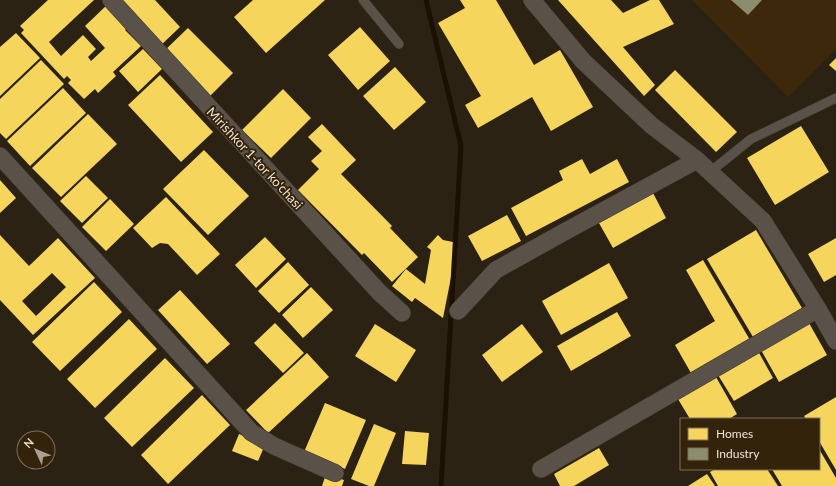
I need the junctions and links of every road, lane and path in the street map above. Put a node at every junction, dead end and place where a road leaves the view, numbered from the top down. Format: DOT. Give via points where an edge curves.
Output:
graph roads {
  1 [pos="111,0"];
  2 [pos="363,0"];
  3 [pos="532,0"];
  4 [pos="399,44"];
  5 [pos="836,98"];
  6 [pos="0,156"];
  7 [pos="697,160"];
  8 [pos="710,172"];
  9 [pos="818,309"];
  10 [pos="458,311"];
  11 [pos="402,313"];
  12 [pos="836,341"];
  13 [pos="541,469"];
  14 [pos="335,472"];
  1 -- 11 [label="street, Mirishkor 1-tor ko'chasi" via="379,292"];
  2 -- 4 [label="lane"];
  3 -- 7 [label="street" via="583,61 651,124"];
  5 -- 8 [label="lane" via="752,139"];
  6 -- 14 [label="street" via="251,432 274,446"];
  7 -- 8 [label="street"];
  7 -- 10 [label="street" via="496,270"];
  8 -- 9 [label="street" via="763,221"];
  9 -- 12 [label="street"];
  9 -- 13 [label="street"];
}
